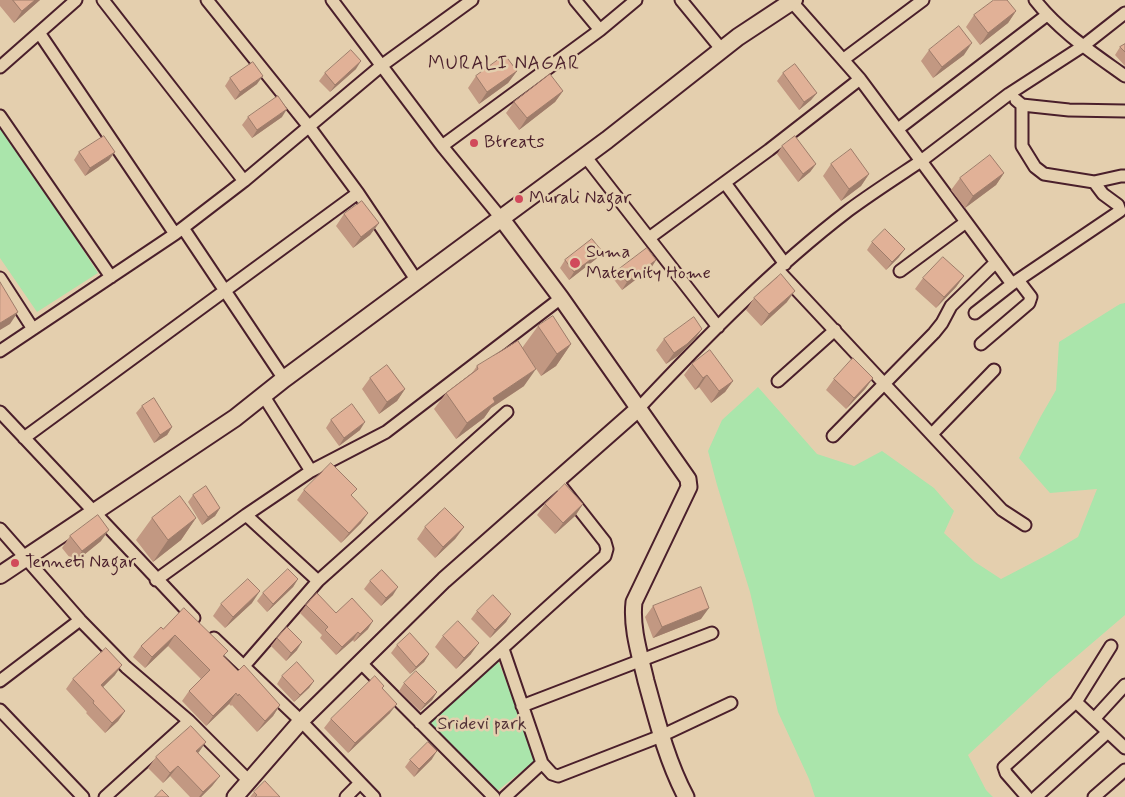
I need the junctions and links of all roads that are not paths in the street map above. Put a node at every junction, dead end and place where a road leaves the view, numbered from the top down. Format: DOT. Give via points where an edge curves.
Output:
graph roads {
  1 [pos="76,0"];
  2 [pos="103,0"];
  3 [pos="208,0"];
  4 [pos="472,0"];
  5 [pos="575,0"];
  6 [pos="636,0"];
  7 [pos="681,0"];
  8 [pos="923,0"];
  9 [pos="1035,0"];
  10 [pos="334,1"];
  11 [pos="793,1"];
  12 [pos="1125,13"];
  13 [pos="1046,15"];
  14 [pos="600,30"];
  15 [pos="40,34"];
  16 [pos="1083,46"];
  17 [pos="722,50"];
  18 [pos="844,59"];
  19 [pos="381,66"];
  20 [pos="0,67"];
  21 [pos="1125,76"];
  22 [pos="860,79"];
  23 [pos="1009,94"];
  24 [pos="1022,105"];
  25 [pos="1125,111"];
  26 [pos="0,116"];
  27 [pos="310,128"];
  28 [pos="898,129"];
  29 [pos="442,146"];
  30 [pos="585,156"];
  31 [pos="921,161"];
  32 [pos="1125,176"];
  33 [pos="244,181"];
  34 [pos="1094,182"];
  35 [pos="725,183"];
  36 [pos="358,193"];
  37 [pos="501,218"];
  38 [pos="966,222"];
  39 [pos="179,231"];
  40 [pos="650,238"];
  41 [pos="996,262"];
  42 [pos="782,267"];
  43 [pos="900,271"];
  44 [pos="111,277"];
  45 [pos="0,278"];
  46 [pos="417,280"];
  47 [pos="1015,282"];
  48 [pos="225,291"];
  49 [pos="561,298"];
  50 [pos="975,314"];
  51 [pos="718,327"];
  52 [pos="33,329"];
  53 [pos="835,330"];
  54 [pos="981,344"];
  55 [pos="0,351"];
  56 [pos="994,370"];
  57 [pos="284,379"];
  58 [pos="778,381"];
  59 [pos="886,383"];
  60 [pos="263,396"];
  61 [pos="638,409"];
  62 [pos="0,412"];
  63 [pos="507,412"];
  64 [pos="932,434"];
  65 [pos="833,436"];
  66 [pos="24,438"];
  67 [pos="311,471"];
  68 [pos="557,481"];
  69 [pos="94,512"];
  70 [pos="246,515"];
  71 [pos="1025,525"];
  72 [pos="0,529"];
  73 [pos="24,558"];
  74 [pos="0,575"];
  75 [pos="156,580"];
  76 [pos="318,581"];
  77 [pos="80,620"];
  78 [pos="712,634"];
  79 [pos="1111,646"];
  80 [pos="503,649"];
  81 [pos="641,661"];
  82 [pos="360,662"];
  83 [pos="244,666"];
  84 [pos="0,681"];
  85 [pos="1125,686"];
  86 [pos="1076,702"];
  87 [pos="731,703"];
  88 [pos="522,706"];
  89 [pos="0,710"];
  90 [pos="1094,719"];
  91 [pos="189,721"];
  92 [pos="301,721"];
  93 [pos="420,723"];
  94 [pos="1108,732"];
  95 [pos="661,736"];
  96 [pos="1124,744"];
  97 [pos="542,763"];
  98 [pos="1125,770"];
  99 [pos="249,781"];
  100 [pos="360,783"];
  101 [pos="83,797"];
  102 [pos="105,797"];
  103 [pos="235,797"];
  104 [pos="346,797"];
  105 [pos="374,797"];
  106 [pos="494,797"];
  107 [pos="505,797"];
  108 [pos="685,797"];
  109 [pos="1027,797"];
  110 [pos="1036,797"];
  111 [pos="1094,797"];
  1 -- 15 [label="street"];
  2 -- 33 [label="street"];
  3 -- 27 [label="street"];
  4 -- 19 [label="street"];
  5 -- 14 [label="street"];
  6 -- 14 [label="street"];
  7 -- 17 [label="street"];
  8 -- 18 [label="street"];
  9 -- 13 [label="street"];
  10 -- 19 [label="street"];
  11 -- 17 [label="main road"];
  11 -- 18 [label="street"];
  12 -- 16 [label="street"];
  13 -- 16 [label="street"];
  13 -- 28 [label="street"];
  14 -- 29 [label="street"];
  15 -- 20 [label="street"];
  15 -- 39 [label="street"];
  16 -- 21 [label="street"];
  16 -- 23 [label="street"];
  17 -- 30 [label="main road"];
  18 -- 22 [label="street"];
  19 -- 27 [label="street"];
  19 -- 29 [label="street"];
  22 -- 28 [label="street"];
  22 -- 35 [label="street"];
  23 -- 24 [label="street"];
  23 -- 31 [label="street"];
  24 -- 25 [label="street"];
  24 -- 34 [label="street" via="1022,146 1036,167 1044,174"];
  26 -- 44 [label="street"];
  27 -- 33 [label="street"];
  27 -- 36 [label="street"];
  28 -- 31 [label="street"];
  29 -- 37 [label="street"];
  30 -- 37 [label="main road"];
  30 -- 40 [label="street"];
  31 -- 38 [label="street"];
  31 -- 42 [label="street" via="849,210"];
  32 -- 34 [label="street"];
  33 -- 39 [label="street"];
  34 -- 47 [label="street" via="1118,205 1120,211"];
  35 -- 40 [label="street"];
  35 -- 42 [label="street"];
  36 -- 46 [label="street"];
  36 -- 48 [label="street"];
  37 -- 46 [label="main road"];
  37 -- 49 [label="street"];
  38 -- 41 [label="street"];
  38 -- 43 [label="street"];
  39 -- 44 [label="street"];
  39 -- 48 [label="street"];
  40 -- 51 [label="street"];
  41 -- 47 [label="street"];
  41 -- 59 [label="street" via="951,306 934,333"];
  42 -- 51 [label="street"];
  42 -- 53 [label="street"];
  44 -- 52 [label="street"];
  45 -- 52 [label="street"];
  46 -- 57 [label="main road"];
  47 -- 50 [label="street"];
  47 -- 54 [label="street" via="1031,297 1029,303"];
  48 -- 57 [label="street"];
  48 -- 66 [label="street"];
  49 -- 61 [label="street"];
  49 -- 67 [label="street" via="386,432"];
  51 -- 61 [label="street"];
  52 -- 55 [label="street"];
  53 -- 58 [label="street"];
  53 -- 59 [label="street"];
  56 -- 64 [label="street"];
  57 -- 60 [label="main road"];
  59 -- 64 [label="street"];
  59 -- 65 [label="street"];
  60 -- 67 [label="street"];
  60 -- 69 [label="main road"];
  61 -- 68 [label="street"];
  61 -- 81 [label="street" via="684,472 689,487 634,602 634,626"];
  62 -- 66 [label="street"];
  63 -- 76 [label="street"];
  64 -- 71 [label="street" via="1002,510"];
  66 -- 69 [label="street"];
  67 -- 70 [label="street"];
  68 -- 80 [label="street" via="605,542 605,556"];
  68 -- 82 [label="street" via="444,580"];
  69 -- 73 [label="main road"];
  69 -- 75 [label="street"];
  70 -- 75 [label="street"];
  70 -- 76 [label="street"];
  72 -- 73 [label="street"];
  73 -- 74 [label="main road"];
  73 -- 77 [label="street"];
  75 -- 83 [label="street"];
  76 -- 83 [label="street"];
  77 -- 84 [label="street"];
  77 -- 91 [label="street" via="126,667"];
  78 -- 81 [label="street"];
  79 -- 86 [label="street"];
  80 -- 88 [label="street"];
  80 -- 93 [label="street"];
  81 -- 88 [label="street"];
  81 -- 95 [label="street"];
  82 -- 92 [label="street"];
  82 -- 93 [label="street"];
  83 -- 92 [label="street"];
  85 -- 90 [label="street"];
  86 -- 90 [label="street"];
  86 -- 109 [label="street" via="1004,767"];
  87 -- 95 [label="street"];
  88 -- 97 [label="street"];
  89 -- 101 [label="street"];
  90 -- 94 [label="street"];
  91 -- 99 [label="street"];
  91 -- 102 [label="street"];
  92 -- 99 [label="street"];
  92 -- 100 [label="street"];
  93 -- 106 [label="street"];
  94 -- 96 [label="street"];
  94 -- 110 [label="street"];
  95 -- 97 [label="street" via="558,776"];
  95 -- 108 [label="street"];
  97 -- 107 [label="street"];
  98 -- 111 [label="street"];
  99 -- 103 [label="street"];
  100 -- 104 [label="street"];
  100 -- 105 [label="street"];
}
